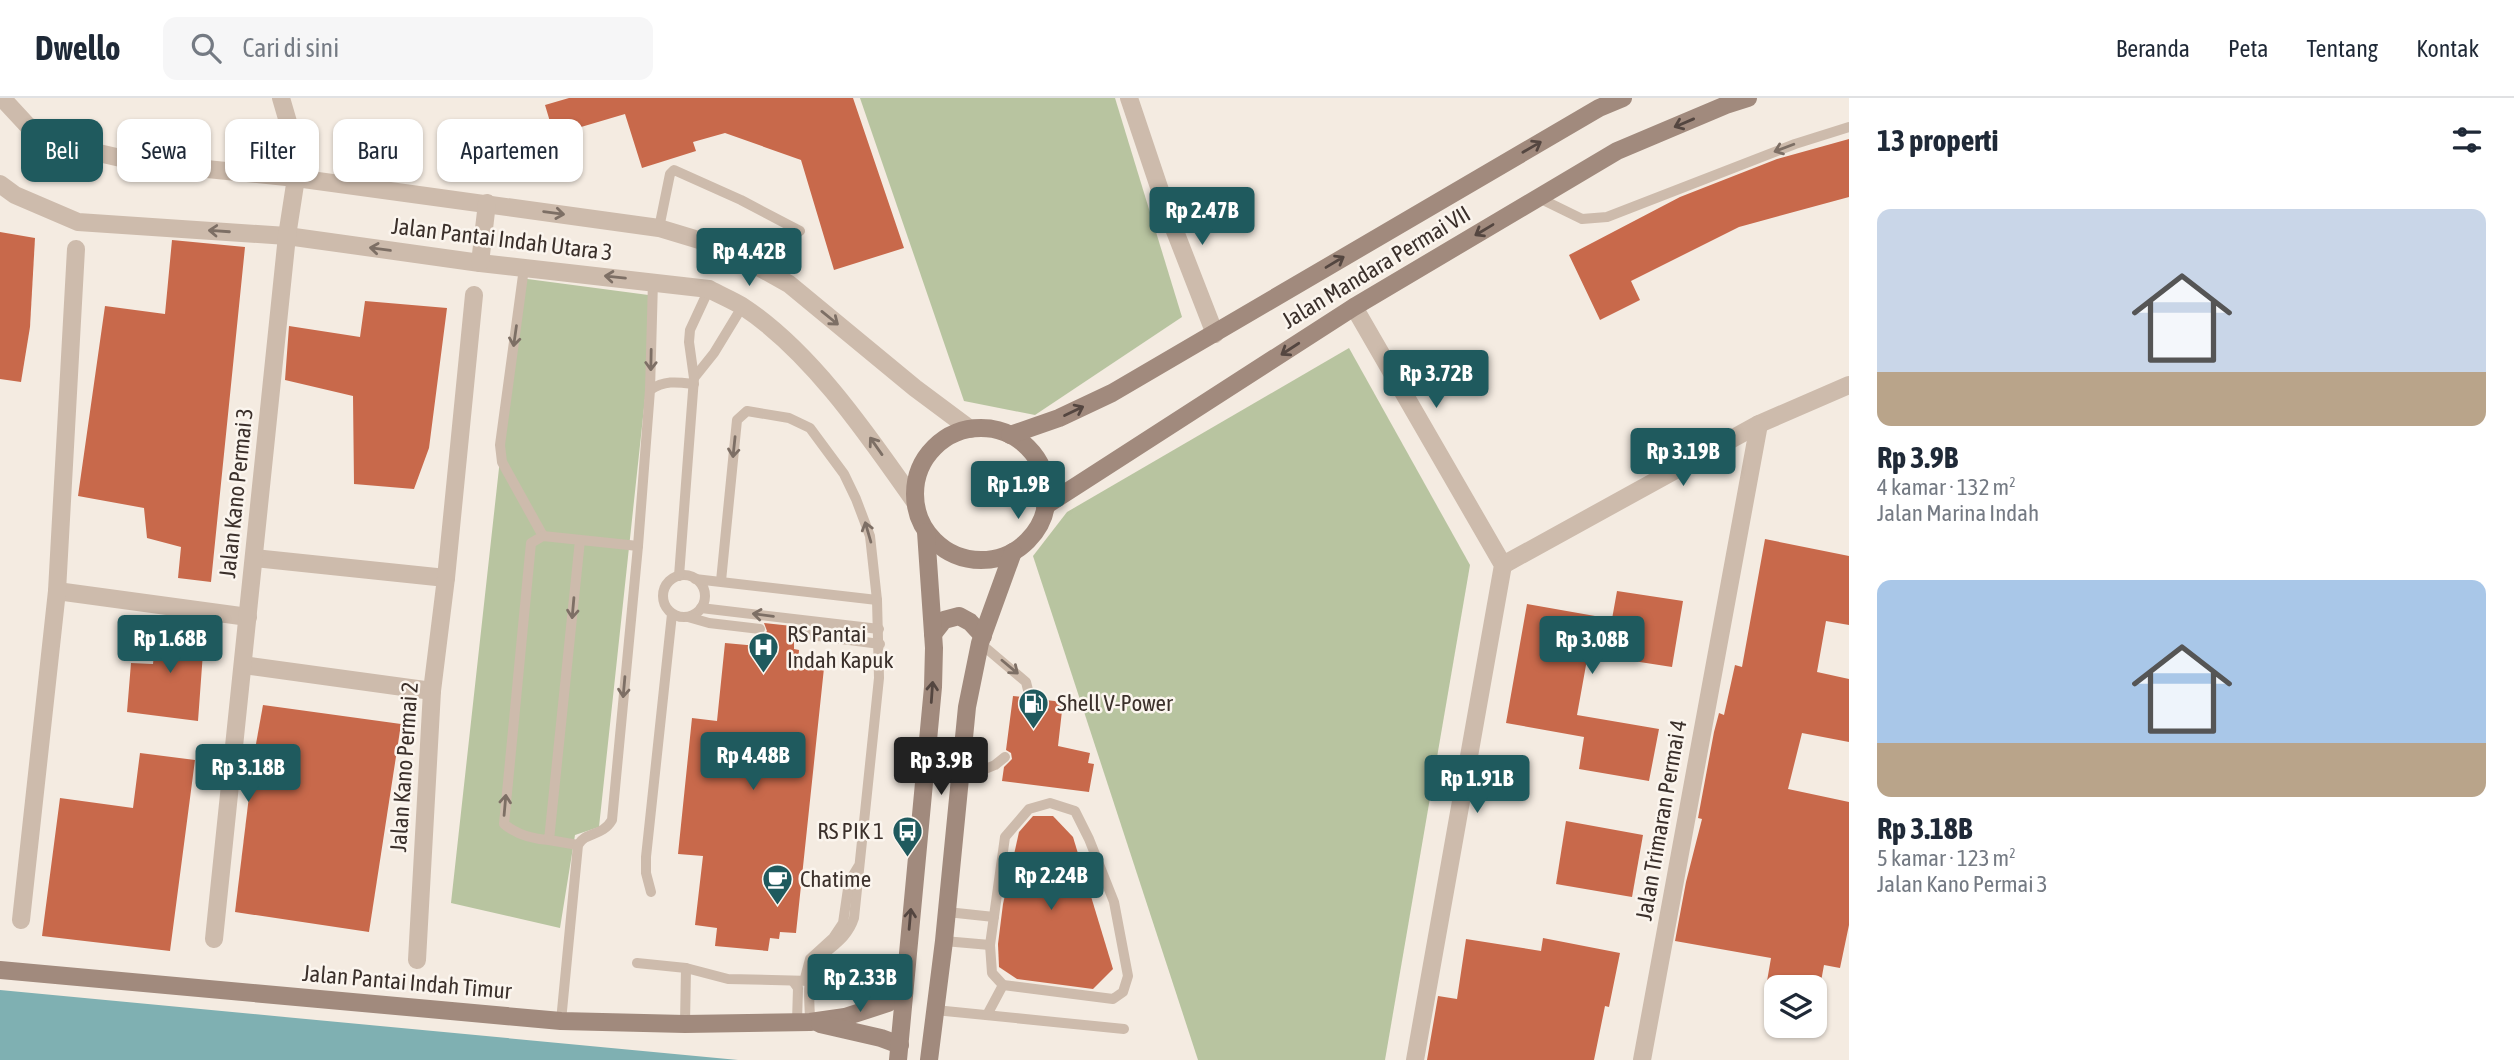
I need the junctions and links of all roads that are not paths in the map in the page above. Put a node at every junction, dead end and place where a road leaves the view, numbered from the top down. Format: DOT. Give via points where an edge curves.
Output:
graph roads {
  1 [pos="2,98"];
  2 [pos="281,98"];
  3 [pos="1129,98"];
  4 [pos="1622,98"];
  5 [pos="1748,98"];
  6 [pos="287,119"];
  7 [pos="1849,127"];
  8 [pos="225,171"];
  9 [pos="319,181"];
  10 [pos="295,182"];
  11 [pos="0,184"];
  12 [pos="1539,198"];
  13 [pos="487,203"];
  14 [pos="659,228"];
  15 [pos="800,231"];
  16 [pos="287,236"];
  17 [pos="76,249"];
  18 [pos="480,263"];
  19 [pos="524,268"];
  20 [pos="653,281"];
  21 [pos="709,289"];
  22 [pos="474,295"];
  23 [pos="742,307"];
  24 [pos="1354,307"];
  25 [pos="1215,334"];
  26 [pos="694,381"];
  27 [pos="1849,385"];
  28 [pos="650,390"];
  29 [pos="1759,424"];
  30 [pos="971,429"];
  31 [pos="1010,435"];
  32 [pos="915,502"];
  33 [pos="1045,506"];
  34 [pos="926,532"];
  35 [pos="543,536"];
  36 [pos="580,540"];
  37 [pos="638,546"];
  38 [pos="1013,552"];
  39 [pos="254,558"];
  40 [pos="1503,565"];
  41 [pos="679,576"];
  42 [pos="446,578"];
  43 [pos="695,579"];
  44 [pos="720,582"];
  45 [pos="57,591"];
  46 [pos="877,600"];
  47 [pos="701,608"];
  48 [pos="673,614"];
  49 [pos="248,617"];
  50 [pos="688,617"];
  51 [pos="760,629"];
  52 [pos="879,629"];
  53 [pos="795,633"];
  54 [pos="933,634"];
  55 [pos="981,639"];
  56 [pos="880,643"];
  57 [pos="243,666"];
  58 [pos="432,691"];
  59 [pos="1030,698"];
  60 [pos="1005,757"];
  61 [pos="958,780"];
  62 [pos="549,839"];
  63 [pos="578,845"];
  64 [pos="651,892"];
  65 [pos="947,912"];
  66 [pos="994,917"];
  67 [pos="21,920"];
  68 [pos="214,939"];
  69 [pos="944,941"];
  70 [pos="990,945"];
  71 [pos="417,960"];
  72 [pos="637,964"];
  73 [pos="686,968"];
  74 [pos="0,970"];
  75 [pos="793,981"];
  76 [pos="808,981"];
  77 [pos="1003,985"];
  78 [pos="904,988"];
  79 [pos="936,1010"];
  80 [pos="987,1015"];
  81 [pos="561,1021"];
  82 [pos="803,1022"];
  83 [pos="685,1024"];
  84 [pos="1125,1029"];
  85 [pos="899,1052"];
  86 [pos="929,1060"];
  87 [pos="1415,1060"];
  88 [pos="1642,1060"];
  1 -- 8 [label="street, Jalan Pantai Indah Utara 3" via="28,126 77,149 138,162"];
  2 -- 6 [label="street"];
  3 -- 25 [label="street"];
  25 -- 4 [label="main road, Jalan Mandara Permai VII, one-way"];
  5 -- 12 [label="main road, Jalan Mandara Permai VII, one-way" via="1617,151"];
  7 -- 12 [label="lane, one-way" via="1607,217 1582,219"];
  9 -- 13 [label="street, Jalan Pantai Indah Utara 3"];
  10 -- 16 [label="street, Jalan Kano Permai 3"];
  16 -- 11 [label="street, Jalan Pantai Indah Utara 3, one-way" via="78,222"];
  12 -- 24 [label="main road, Jalan Mandara Permai VII, one-way"];
  13 -- 14 [label="street, Jalan Pantai Indah Utara 3, one-way"];
  13 -- 18 [label="street"];
  14 -- 15 [label="lane" via="670,174 678,170"];
  14 -- 30 [label="street, Jalan Pantai Indah Utara 3, one-way" via="722,247 789,284"];
  18 -- 16 [label="street, Jalan Pantai Indah Utara 3, one-way"];
  16 -- 39 [label="street, Jalan Kano Permai 3"];
  17 -- 45 [label="street"];
  18 -- 19 [label="street, Jalan Pantai Indah Utara 3"];
  20 -- 19 [label="street, Jalan Pantai Indah Utara 3, one-way"];
  19 -- 35 [label="lane, one-way" via="500,445 502,462"];
  20 -- 21 [label="street, Jalan Pantai Indah Utara 3"];
  20 -- 28 [label="lane, one-way"];
  21 -- 23 [label="street, Jalan Pantai Indah Utara 3"];
  21 -- 26 [label="lane" via="690,330"];
  22 -- 42 [label="street, Jalan Kano Permai 2"];
  23 -- 26 [label="lane"];
  32 -- 23 [label="street, Jalan Pantai Indah Utara 3, one-way" via="862,426 793,348"];
  24 -- 33 [label="main road, Jalan Mandara Permai VII, one-way"];
  24 -- 40 [label="street"];
  31 -- 25 [label="main road, Jalan Mandara Permai VII, one-way" via="1112,393"];
  26 -- 28 [label="lane" via="670,381"];
  26 -- 41 [label="lane"];
  27 -- 29 [label="street"];
  28 -- 37 [label="lane"];
  29 -- 40 [label="street"];
  29 -- 88 [label="street, Jalan Trimaran Permai 4"];
  30 -- 31 [label="main road"];
  30 -- 32 [label="main road" via="947,437 928,454 917,477"];
  31 -- 33 [label="main road" via="1040,464"];
  32 -- 34 [label="main road"];
  33 -- 38 [label="main road" via="1034,532"];
  34 -- 38 [label="main road" via="943,549 966,559 990,560"];
  34 -- 54 [label="main road"];
  35 -- 36 [label="lane"];
  62 -- 35 [label="lane, one-way" via="529,837 504,824 531,542"];
  36 -- 37 [label="lane"];
  36 -- 62 [label="lane, one-way"];
  37 -- 63 [label="lane, one-way" via="612,820"];
  38 -- 55 [label="main road"];
  39 -- 42 [label="street"];
  39 -- 49 [label="street, Jalan Kano Permai 3"];
  40 -- 87 [label="street"];
  41 -- 43 [label="lane"];
  41 -- 48 [label="lane" via="671,579 663,593"];
  42 -- 58 [label="street, Jalan Kano Permai 2"];
  43 -- 44 [label="lane"];
  43 -- 47 [label="lane" via="704,592"];
  44 -- 46 [label="lane"];
  46 -- 44 [label="lane, one-way" via="870,536 844,474 810,428 766,413 747,411 737,420"];
  45 -- 49 [label="street"];
  45 -- 67 [label="street"];
  46 -- 52 [label="lane"];
  47 -- 50 [label="lane"];
  52 -- 47 [label="lane, one-way"];
  48 -- 50 [label="lane"];
  48 -- 64 [label="lane" via="646,857"];
  49 -- 57 [label="street, Jalan Kano Permai 3"];
  50 -- 51 [label="lane"];
  52 -- 56 [label="lane"];
  53 -- 56 [label="lane"];
  54 -- 55 [label="main road" via="944,620 958,616 970,622"];
  78 -- 54 [label="main road, one-way" via="933,687"];
  55 -- 59 [label="lane, one-way" via="1026,682"];
  55 -- 61 [label="main road"];
  56 -- 76 [label="lane" via="859,886 850,928 818,961"];
  57 -- 58 [label="street"];
  57 -- 68 [label="street, Jalan Kano Permai 3"];
  58 -- 71 [label="street, Jalan Kano Permai 2"];
  60 -- 61 [label="lane"];
  61 -- 65 [label="main road"];
  62 -- 63 [label="lane"];
  63 -- 81 [label="lane"];
  65 -- 66 [label="lane"];
  65 -- 69 [label="main road"];
  66 -- 70 [label="lane"];
  66 -- 77 [label="lane" via="1005,837 1029,808 1050,803 1075,811 1114,902 1128,976 1124,992 1113,999"];
  69 -- 70 [label="lane"];
  69 -- 79 [label="main road"];
  70 -- 77 [label="lane" via="992,973"];
  72 -- 73 [label="lane"];
  73 -- 75 [label="lane" via="728,979"];
  73 -- 83 [label="lane"];
  74 -- 81 [label="main road, Jalan Pantai Indah Timur"];
  75 -- 76 [label="lane"];
  75 -- 82 [label="lane"];
  76 -- 82 [label="lane"];
  77 -- 80 [label="lane"];
  78 -- 82 [label="main road, Jalan Pantai Indah Timur" via="876,1009"];
  78 -- 85 [label="main road"];
  79 -- 80 [label="lane"];
  79 -- 86 [label="main road"];
  80 -- 84 [label="lane"];
  81 -- 83 [label="main road, Jalan Pantai Indah Timur"];
  82 -- 83 [label="main road, Jalan Pantai Indah Timur"];
  82 -- 85 [label="main road, Jalan Pantai Indah Timur" via="881,1038"];
}
